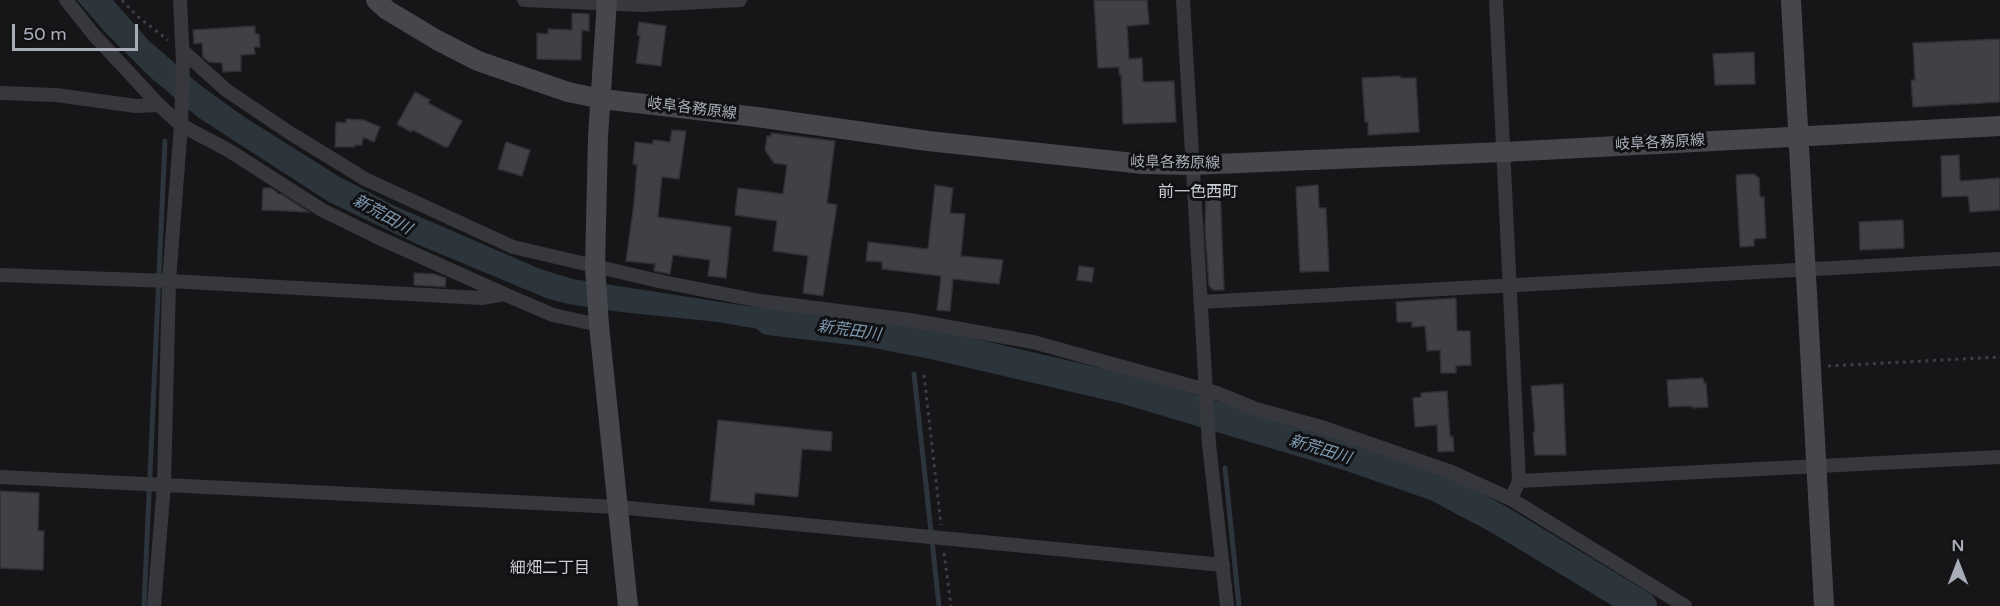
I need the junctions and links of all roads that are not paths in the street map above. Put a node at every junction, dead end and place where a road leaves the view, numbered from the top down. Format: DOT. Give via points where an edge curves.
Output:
graph roads {
  1 [pos="66,0"];
  2 [pos="180,0"];
  3 [pos="376,0"];
  4 [pos="524,0"];
  5 [pos="740,0"];
  6 [pos="1183,0"];
  7 [pos="1496,0"];
  8 [pos="1791,0"];
  9 [pos="607,2"];
  10 [pos="183,57"];
  11 [pos="0,93"];
  12 [pos="602,99"];
  13 [pos="159,105"];
  14 [pos="181,125"];
  15 [pos="2000,126"];
  16 [pos="1799,135"];
  17 [pos="1504,152"];
  18 [pos="1191,165"];
  19 [pos="2000,259"];
  20 [pos="1807,268"];
  21 [pos="596,272"];
  22 [pos="0,275"];
  23 [pos="169,281"];
  24 [pos="1510,285"];
  25 [pos="504,294"];
  26 [pos="1201,302"];
  27 [pos="598,321"];
  28 [pos="1206,394"];
  29 [pos="2000,457"];
  30 [pos="1817,466"];
  31 [pos="0,477"];
  32 [pos="1519,481"];
  33 [pos="164,484"];
  34 [pos="1511,499"];
  35 [pos="618,507"];
  36 [pos="1223,565"];
  37 [pos="154,606"];
  38 [pos="628,606"];
  39 [pos="1227,606"];
  40 [pos="1685,606"];
  41 [pos="1824,606"];
  1 -- 13 [label="street"];
  2 -- 10 [label="street"];
  3 -- 12 [label="main road, 岐阜各務原線" via="437,40 478,61 568,92"];
  4 -- 9 [label="street"];
  5 -- 9 [label="street" via="643,5"];
  6 -- 18 [label="street"];
  7 -- 17 [label="street"];
  8 -- 16 [label="main road"];
  9 -- 12 [label="main road"];
  10 -- 14 [label="street"];
  10 -- 21 [label="street" via="290,134 364,179 513,247"];
  11 -- 13 [label="street"];
  12 -- 18 [label="main road, 岐阜各務原線" via="940,142 1143,164"];
  12 -- 21 [label="main road"];
  13 -- 14 [label="street"];
  14 -- 23 [label="street"];
  14 -- 25 [label="street" via="228,150 321,210"];
  15 -- 16 [label="main road, 岐阜各務原線"];
  16 -- 17 [label="main road, 岐阜各務原線"];
  16 -- 20 [label="main road"];
  17 -- 18 [label="main road, 岐阜各務原線"];
  17 -- 24 [label="street"];
  18 -- 26 [label="street"];
  19 -- 20 [label="street"];
  20 -- 24 [label="street"];
  20 -- 30 [label="main road"];
  21 -- 27 [label="main road"];
  21 -- 28 [label="street" via="1033,342"];
  22 -- 23 [label="street"];
  23 -- 25 [label="street" via="482,298"];
  23 -- 33 [label="street"];
  24 -- 26 [label="street"];
  24 -- 32 [label="street"];
  25 -- 27 [label="street" via="553,315"];
  26 -- 28 [label="street"];
  27 -- 35 [label="main road"];
  28 -- 34 [label="street" via="1325,428 1449,471"];
  28 -- 36 [label="street"];
  29 -- 30 [label="street"];
  30 -- 32 [label="street"];
  30 -- 41 [label="main road"];
  31 -- 33 [label="street"];
  32 -- 34 [label="street"];
  33 -- 35 [label="street"];
  33 -- 37 [label="street"];
  34 -- 40 [label="street"];
  35 -- 36 [label="street"];
  35 -- 38 [label="main road"];
  36 -- 39 [label="street"];
}
